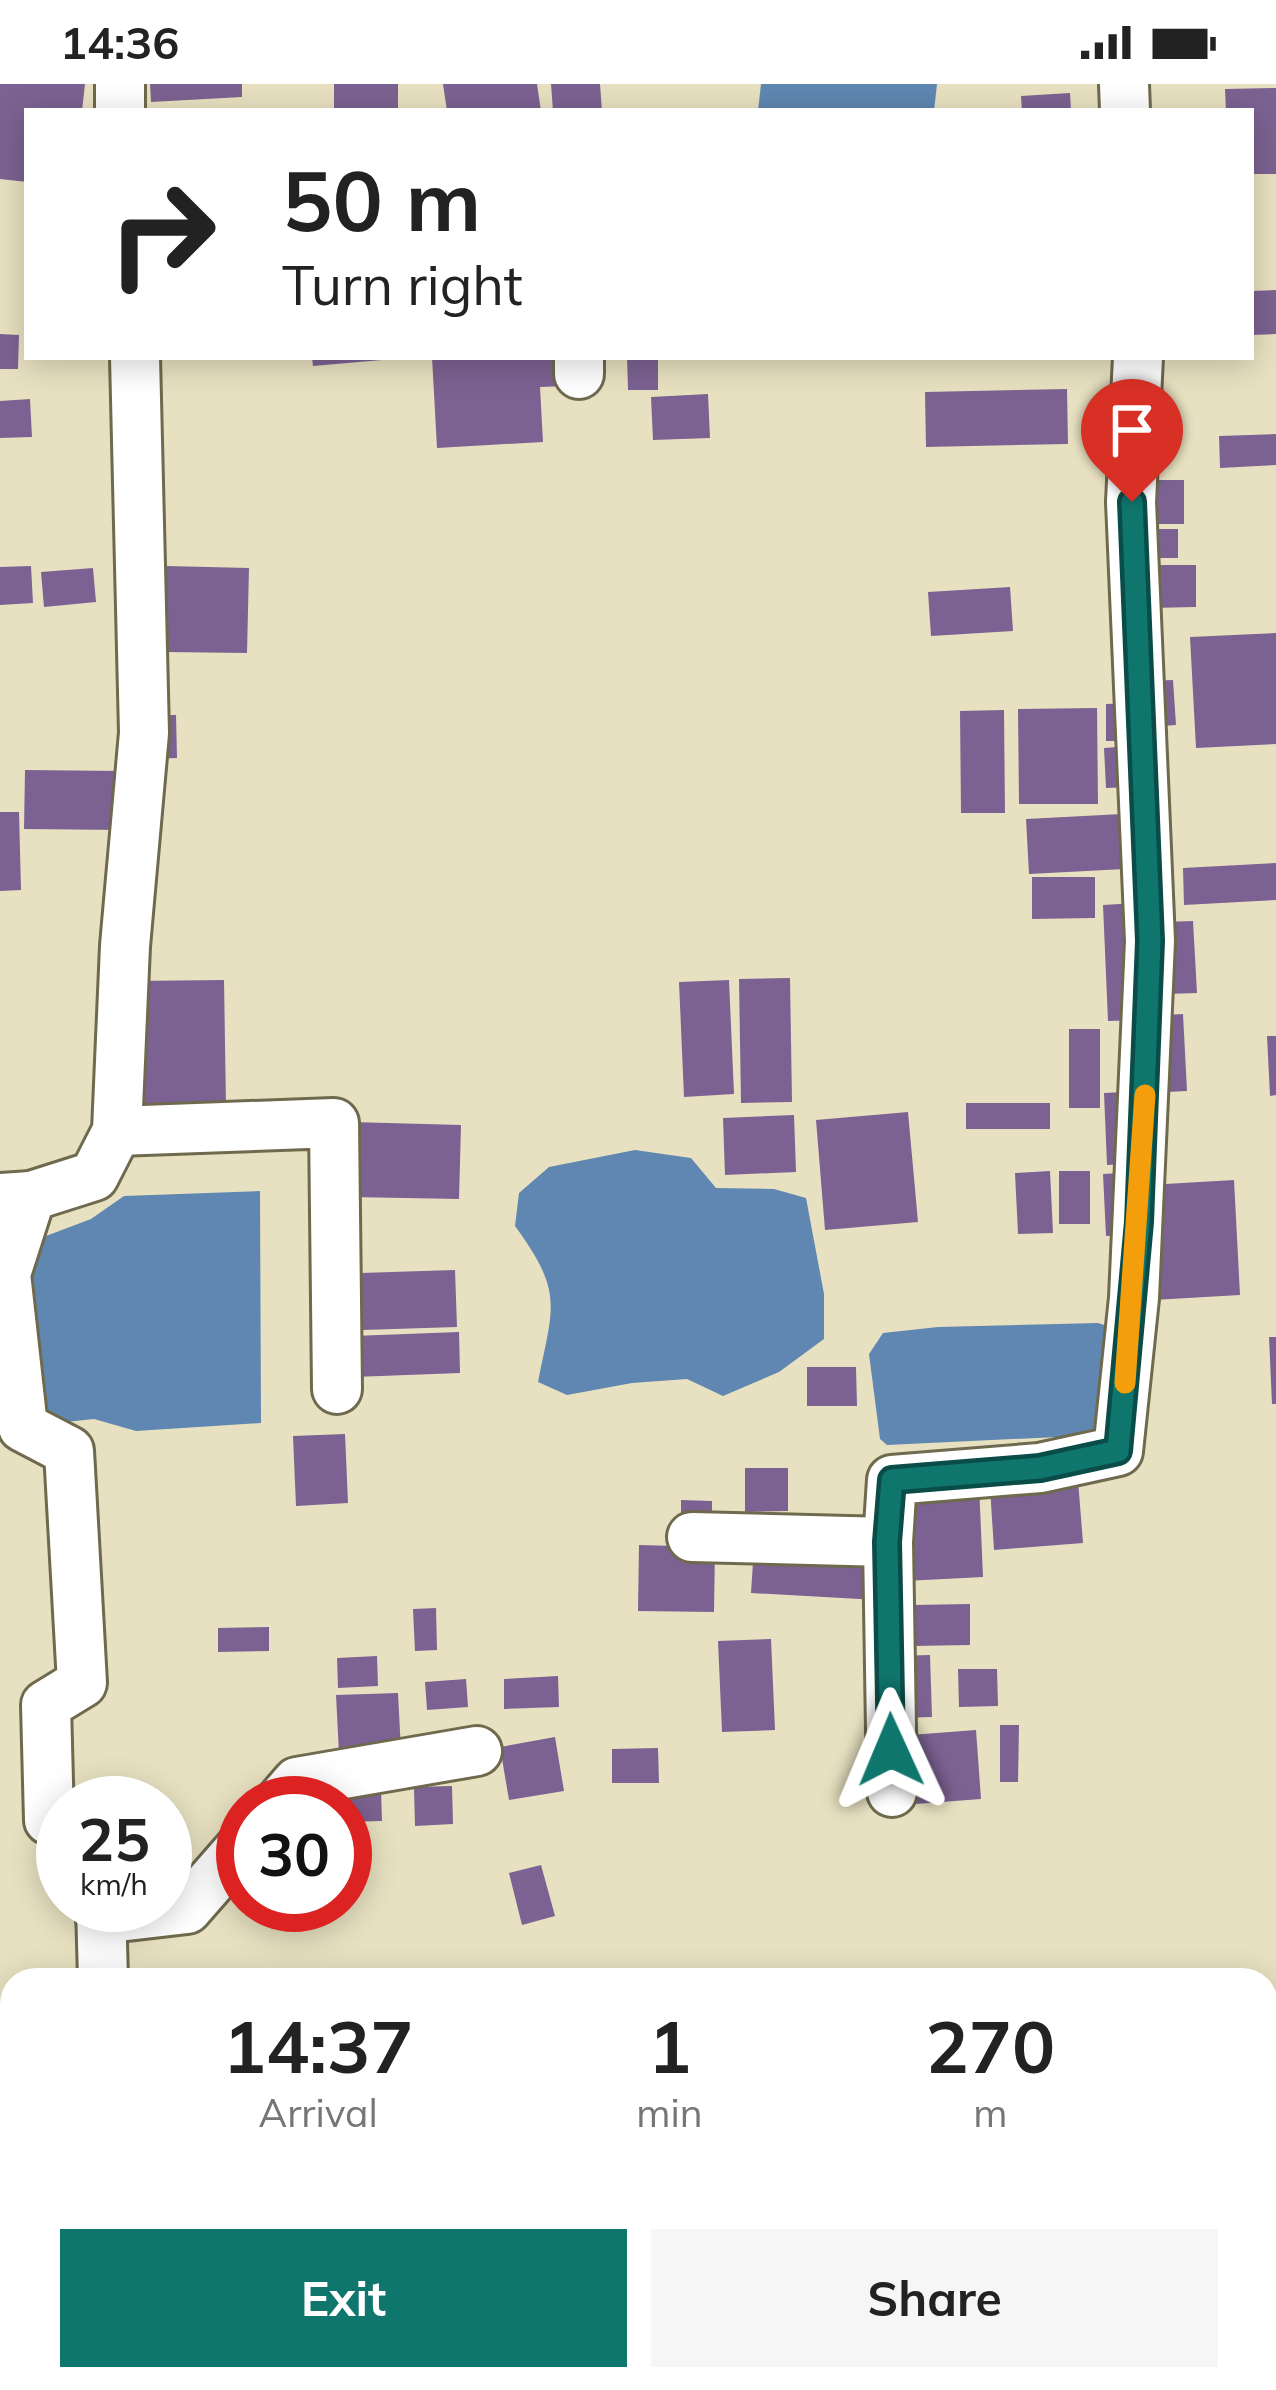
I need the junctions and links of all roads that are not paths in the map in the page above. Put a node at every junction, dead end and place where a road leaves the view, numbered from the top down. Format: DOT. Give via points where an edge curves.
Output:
graph roads {
  1 [pos="135,360"];
  2 [pos="1138,360"];
  3 [pos="117,1131"];
  4 [pos="15,1197"];
  5 [pos="338,1389"];
  6 [pos="692,1537"];
  7 [pos="887,1542"];
  8 [pos="477,1751"];
  9 [pos="48,1776"];
  10 [pos="332,1776"];
  11 [pos="892,1792"];
  12 [pos="216,1877"];
  13 [pos="192,1905"];
  14 [pos="102,1932"];
  15 [pos="103,1968"];
  1 -- 3 [label="street" via="144,733"];
  2 -- 7 [label="street" via="1132,502 1150,941 1136,1276 1118,1451 1040,1468 892,1480"];
  3 -- 4 [label="street" via="94,1176"];
  3 -- 5 [label="street" via="334,1123"];
  4 -- 9 [label="street" via="6,1274 23,1427 69,1451 82,1683 46,1706"];
  6 -- 7 [label="street"];
  7 -- 11 [label="street"];
  8 -- 10 [label="street"];
  12 -- 13 [label="street"];
  14 -- 15 [label="street"];
}
